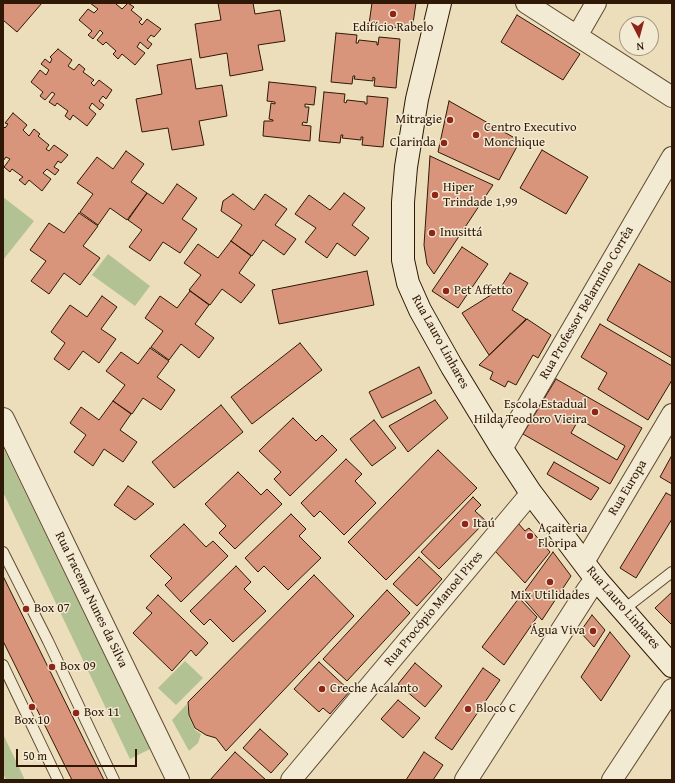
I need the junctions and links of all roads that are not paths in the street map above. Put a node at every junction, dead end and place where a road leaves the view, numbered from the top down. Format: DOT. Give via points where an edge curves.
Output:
graph roads {
  1 [pos="440,3"];
  2 [pos="526,3"];
  3 [pos="596,3"];
  4 [pos="577,36"];
  5 [pos="672,97"];
  6 [pos="672,157"];
  7 [pos="672,414"];
  8 [pos="3,419"];
  9 [pos="502,448"];
  10 [pos="531,493"];
  11 [pos="3,552"];
  12 [pos="590,571"];
  13 [pos="672,572"];
  14 [pos="624,610"];
  15 [pos="3,665"];
  16 [pos="672,666"];
  17 [pos="672,689"];
  18 [pos="58,780"];
  19 [pos="114,780"];
  20 [pos="178,780"];
  21 [pos="291,780"];
  22 [pos="466,780"];
  23 [pos="612,780"];
  1 -- 9 [label="main road, Rua Lauro Linhares" via="409,142 403,202 403,260 408,283 420,310"];
  2 -- 4 [label="street"];
  3 -- 4 [label="street"];
  4 -- 5 [label="street"];
  6 -- 9 [label="street, Rua Professor Belarmino Corrêa"];
  7 -- 12 [label="street, Rua Europa"];
  8 -- 20 [label="main road, Rua Iracema Nunes da Silva"];
  9 -- 10 [label="main road, Rua Lauro Linhares"];
  10 -- 12 [label="main road, Rua Lauro Linhares"];
  10 -- 21 [label="street, Rua Procópio Manoel Pires"];
  11 -- 19 [label="lane"];
  12 -- 14 [label="main road, Rua Lauro Linhares"];
  12 -- 22 [label="main road"];
  13 -- 14 [label="lane"];
  14 -- 16 [label="main road, Rua Lauro Linhares"];
  15 -- 18 [label="lane"];
  17 -- 23 [label="street"];
}
